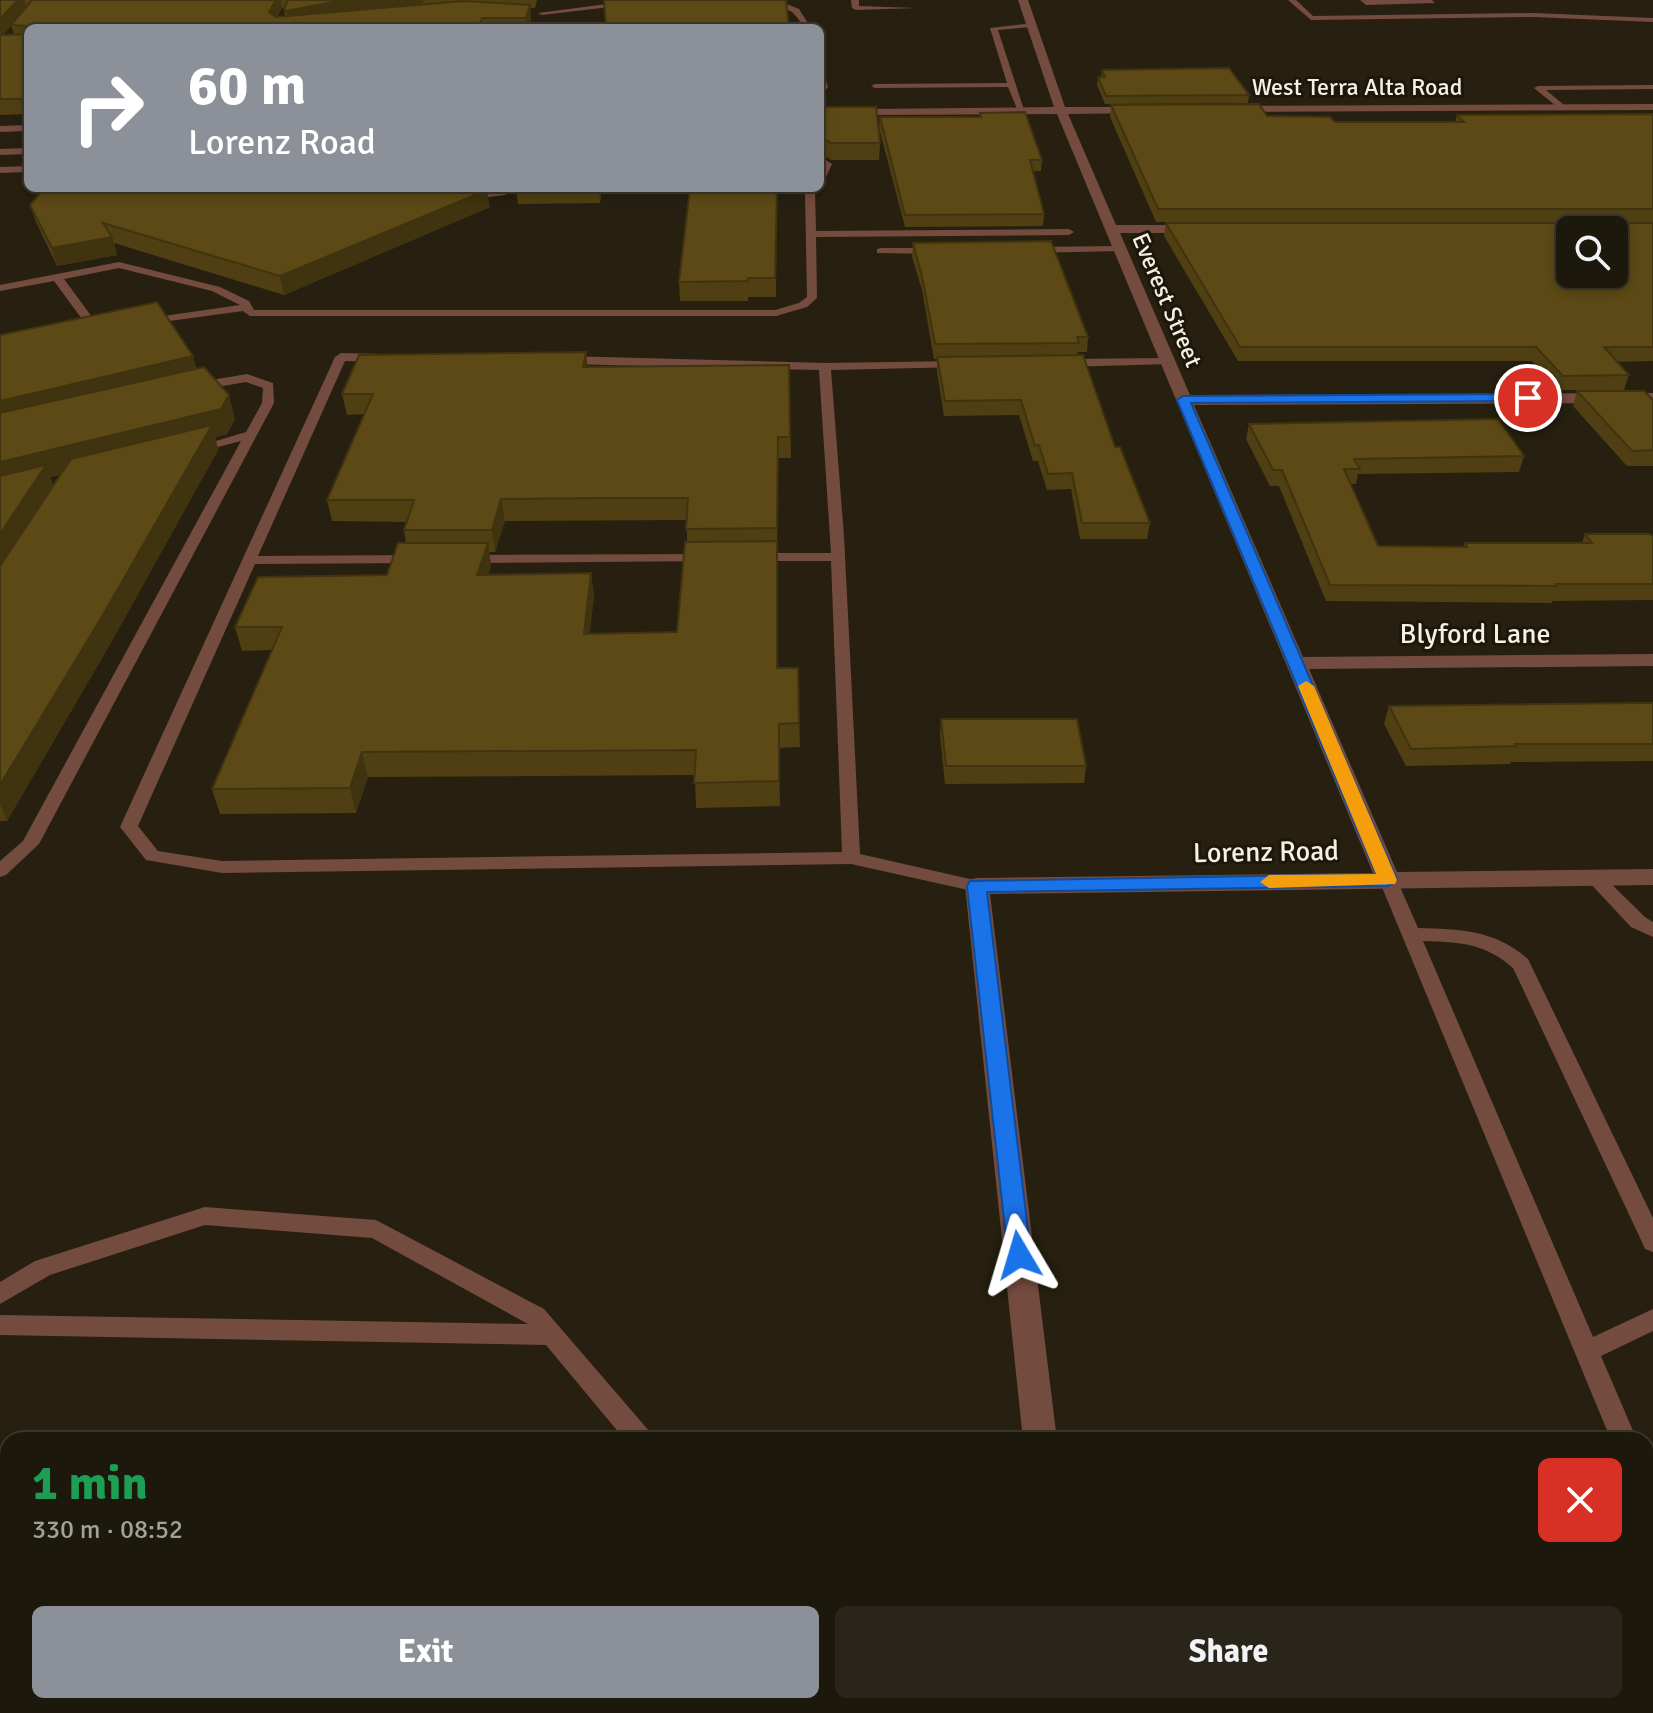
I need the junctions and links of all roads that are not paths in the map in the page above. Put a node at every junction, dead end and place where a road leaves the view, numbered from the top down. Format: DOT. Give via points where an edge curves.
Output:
graph roads {
  1 [pos="751,0"];
  2 [pos="855,0"];
  3 [pos="1023,0"];
  4 [pos="1292,0"];
  5 [pos="1364,0"];
  6 [pos="1427,0"];
  7 [pos="633,3"];
  8 [pos="912,8"];
  9 [pos="531,13"];
  10 [pos="542,13"];
  11 [pos="1653,20"];
  12 [pos="548,24"];
  13 [pos="806,24"];
  14 [pos="1031,25"];
  15 [pos="1010,85"];
  16 [pos="875,86"];
  17 [pos="1653,87"];
  18 [pos="1561,107"];
  19 [pos="1653,107"];
  20 [pos="1217,109"];
  21 [pos="1154,110"];
  22 [pos="1022,111"];
  23 [pos="1061,111"];
  24 [pos="869,112"];
  25 [pos="24,128"];
  26 [pos="0,129"];
  27 [pos="24,151"];
  28 [pos="0,152"];
  29 [pos="24,169"];
  30 [pos="0,170"];
  31 [pos="505,192"];
  32 [pos="811,192"];
  33 [pos="454,197"];
  34 [pos="1111,229"];
  35 [pos="1207,229"];
  36 [pos="1069,232"];
  37 [pos="811,234"];
  38 [pos="1119,248"];
  39 [pos="942,250"];
  40 [pos="1018,250"];
  41 [pos="881,251"];
  42 [pos="57,277"];
  43 [pos="0,288"];
  44 [pos="247,307"];
  45 [pos="136,323"];
  46 [pos="108,327"];
  47 [pos="94,328"];
  48 [pos="78,332"];
  49 [pos="404,358"];
  50 [pos="545,359"];
  51 [pos="1167,362"];
  52 [pos="1043,364"];
  53 [pos="965,365"];
  54 [pos="825,367"];
  55 [pos="186,389"];
  56 [pos="1653,398"];
  57 [pos="1183,400"];
  58 [pos="250,435"];
  59 [pos="176,453"];
  60 [pos="837,557"];
  61 [pos="424,559"];
  62 [pos="456,559"];
  63 [pos="249,560"];
  64 [pos="1653,660"];
  65 [pos="1297,663"];
  66 [pos="851,858"];
  67 [pos="0,871"];
  68 [pos="1594,877"];
  69 [pos="1653,877"];
  70 [pos="1388,880"];
  71 [pos="977,886"];
  72 [pos="1653,930"];
  73 [pos="1410,934"];
  74 [pos="1653,1242"];
  75 [pos="0,1294"];
  76 [pos="1653,1319"];
  77 [pos="0,1325"];
  78 [pos="555,1335"];
  79 [pos="1586,1352"];
  80 [pos="634,1432"];
  81 [pos="1039,1432"];
  82 [pos="1621,1432"];
  1 -- 13 [label="lane" via="796,8"];
  2 -- 8 [label="lane" via="856,8"];
  3 -- 14 [label="street, Everest Street"];
  4 -- 11 [label="lane" via="1311,18 1534,15"];
  5 -- 6 [label="lane" via="1431,3"];
  7 -- 10 [label="lane"];
  9 -- 10 [label="lane"];
  10 -- 12 [label="lane" via="549,17"];
  14 -- 15 [label="lane" via="994,28"];
  14 -- 23 [label="street, Everest Street"];
  15 -- 16 [label="lane"];
  15 -- 22 [label="lane"];
  17 -- 18 [label="lane" via="1538,88"];
  18 -- 19 [label="street, West Terra Alta Road"];
  18 -- 20 [label="street, West Terra Alta Road"];
  21 -- 23 [label="street"];
  22 -- 23 [label="street"];
  22 -- 24 [label="street"];
  23 -- 34 [label="street, Everest Street"];
  25 -- 26 [label="lane"];
  27 -- 28 [label="lane"];
  29 -- 30 [label="lane"];
  31 -- 33 [label="lane"];
  32 -- 37 [label="lane"];
  34 -- 35 [label="street"];
  34 -- 38 [label="street, Everest Street"];
  36 -- 37 [label="lane"];
  37 -- 44 [label="lane" via="812,298 776,313 387,315 250,313"];
  38 -- 40 [label="lane"];
  38 -- 51 [label="street, Everest Street"];
  39 -- 41 [label="lane"];
  42 -- 43 [label="lane"];
  42 -- 44 [label="lane" via="119,265 216,289"];
  42 -- 47 [label="lane"];
  44 -- 45 [label="lane"];
  46 -- 47 [label="lane"];
  47 -- 48 [label="lane"];
  49 -- 63 [label="lane" via="341,357"];
  50 -- 54 [label="lane"];
  51 -- 52 [label="lane"];
  51 -- 57 [label="street, Everest Street"];
  53 -- 54 [label="lane"];
  54 -- 60 [label="lane"];
  55 -- 58 [label="lane" via="247,378 269,386 268,403"];
  56 -- 57 [label="street"];
  57 -- 65 [label="street, Everest Street"];
  58 -- 59 [label="lane"];
  58 -- 67 [label="lane" via="30,844"];
  60 -- 62 [label="lane"];
  60 -- 66 [label="lane"];
  61 -- 63 [label="lane"];
  63 -- 66 [label="lane" via="129,827 152,856 222,867"];
  64 -- 65 [label="street, Blyford Lane"];
  65 -- 70 [label="street, Everest Street"];
  66 -- 71 [label="lane"];
  68 -- 69 [label="street, Lorenz Road"];
  68 -- 70 [label="street, Lorenz Road"];
  68 -- 72 [label="lane" via="1638,922"];
  70 -- 71 [label="street, Lorenz Road"];
  70 -- 73 [label="lane"];
  71 -- 81 [label="street"];
  73 -- 74 [label="lane" via="1483,937 1505,947 1521,964"];
  73 -- 79 [label="lane"];
  75 -- 78 [label="lane" via="43,1268 205,1216 376,1229 536,1316"];
  76 -- 79 [label="lane"];
  77 -- 78 [label="lane"];
  78 -- 80 [label="lane"];
  79 -- 82 [label="lane"];
}
